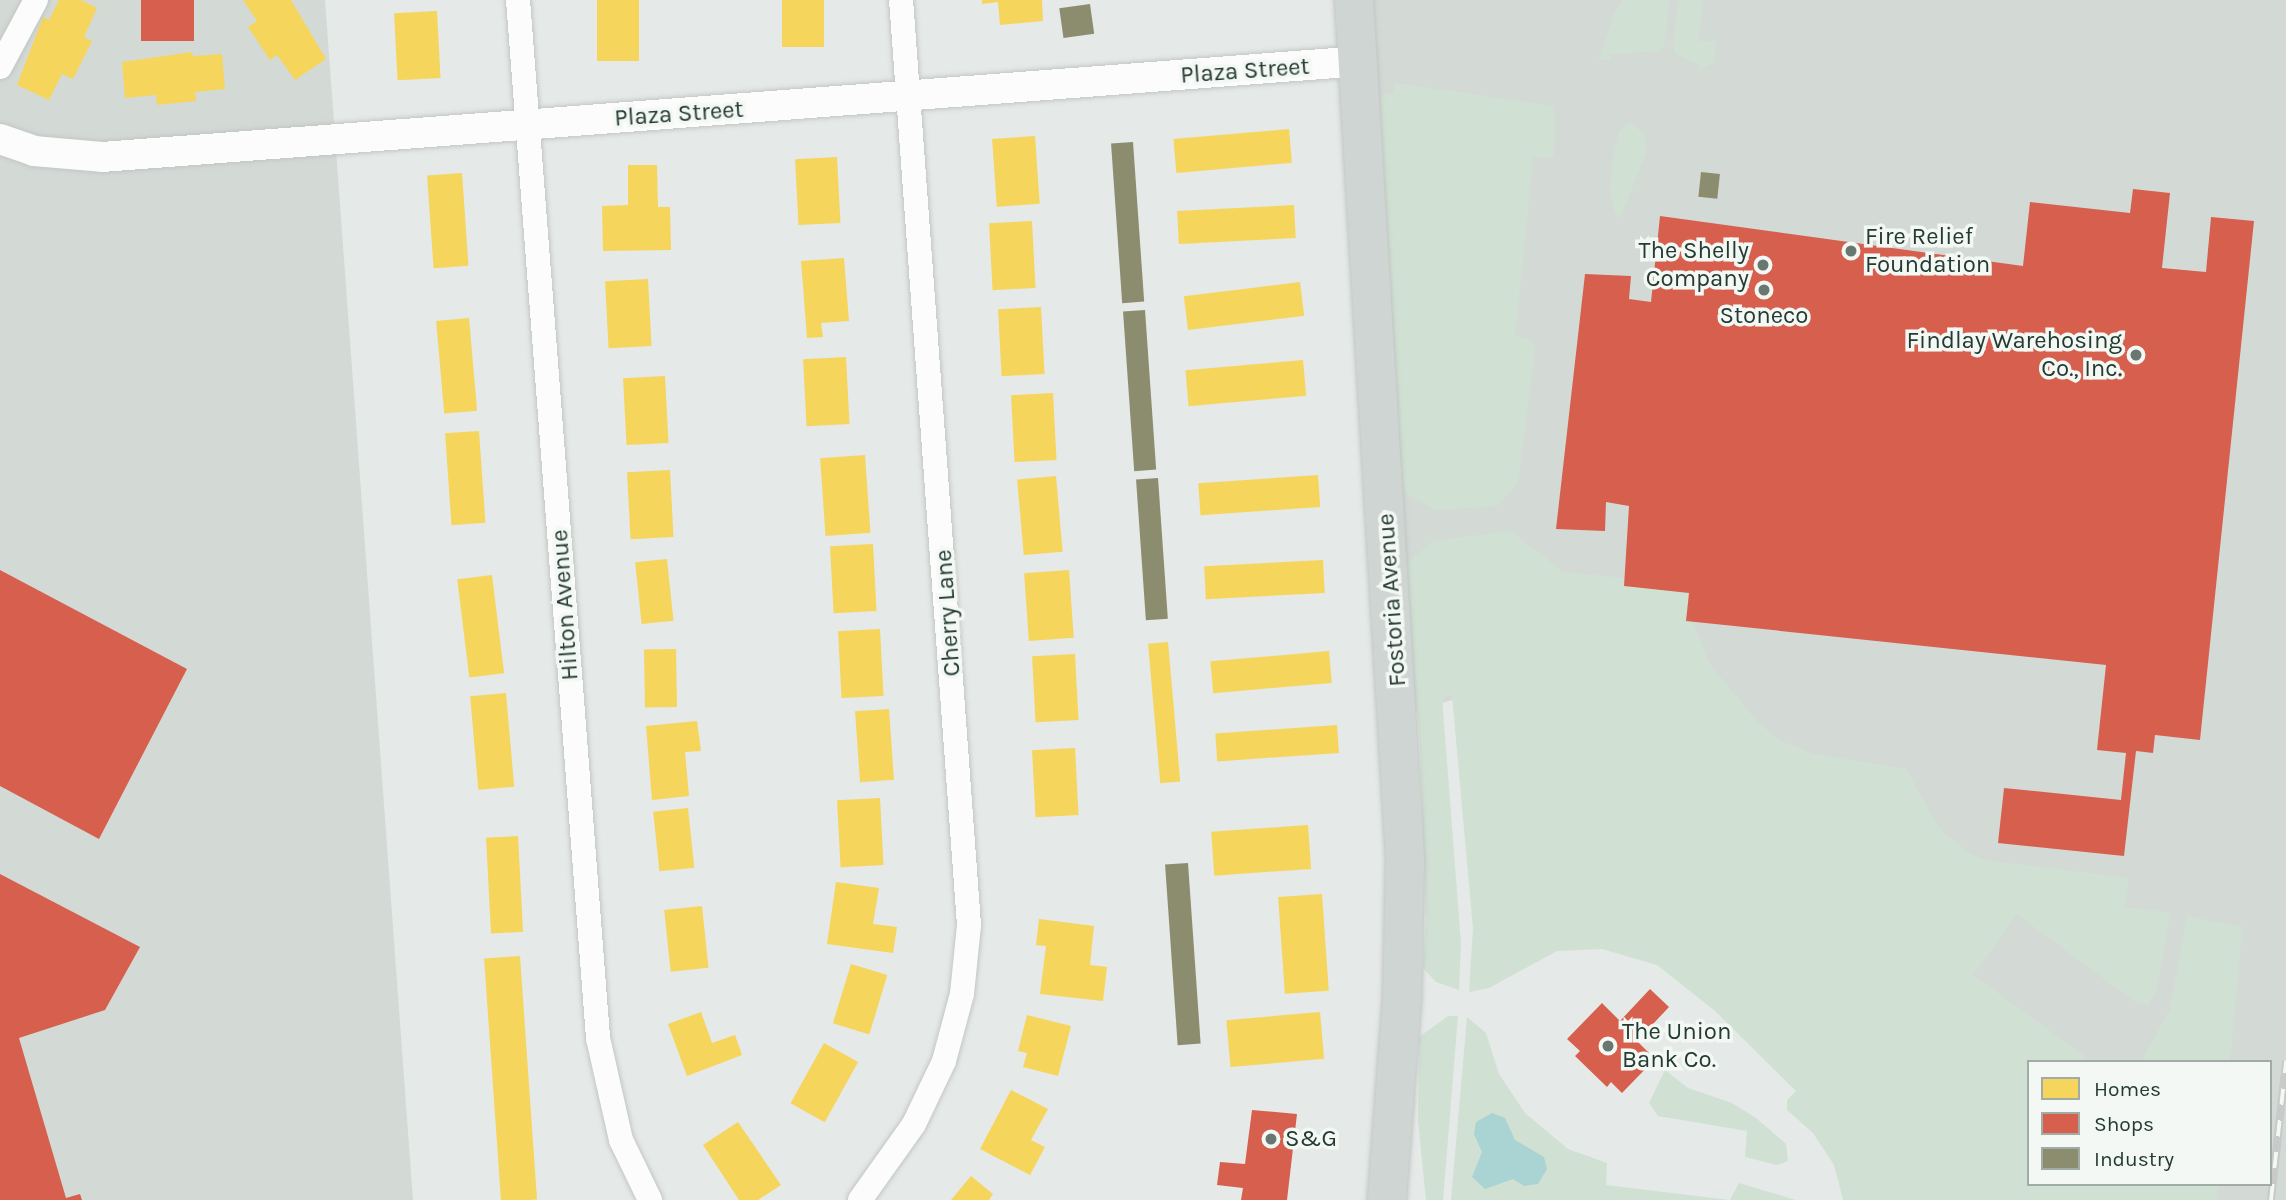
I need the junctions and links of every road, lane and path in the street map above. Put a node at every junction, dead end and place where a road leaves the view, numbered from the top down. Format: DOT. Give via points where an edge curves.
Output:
graph roads {
  1 [pos="36,0"];
  2 [pos="518,0"];
  3 [pos="901,0"];
  4 [pos="1354,0"];
  5 [pos="1361,61"];
  6 [pos="0,67"];
  7 [pos="908,96"];
  8 [pos="528,125"];
  9 [pos="0,139"];
  10 [pos="650,1200"];
  11 [pos="860,1200"];
  12 [pos="1387,1200"];
  1 -- 6 [label="street"];
  2 -- 8 [label="street, Hilton Avenue"];
  3 -- 7 [label="street, Cherry Lane"];
  4 -- 5 [label="main road, Fostoria Avenue"];
  5 -- 7 [label="street, Plaza Street"];
  5 -- 12 [label="main road, Fostoria Avenue" via="1405,859 1402,999"];
  7 -- 8 [label="street, Plaza Street"];
  7 -- 11 [label="street, Cherry Lane" via="969,925 962,994 944,1061 908,1133"];
  8 -- 9 [label="street, Plaza Street" via="102,157 34,151"];
  8 -- 10 [label="street, Hilton Avenue" via="598,1038 621,1140"];
}
